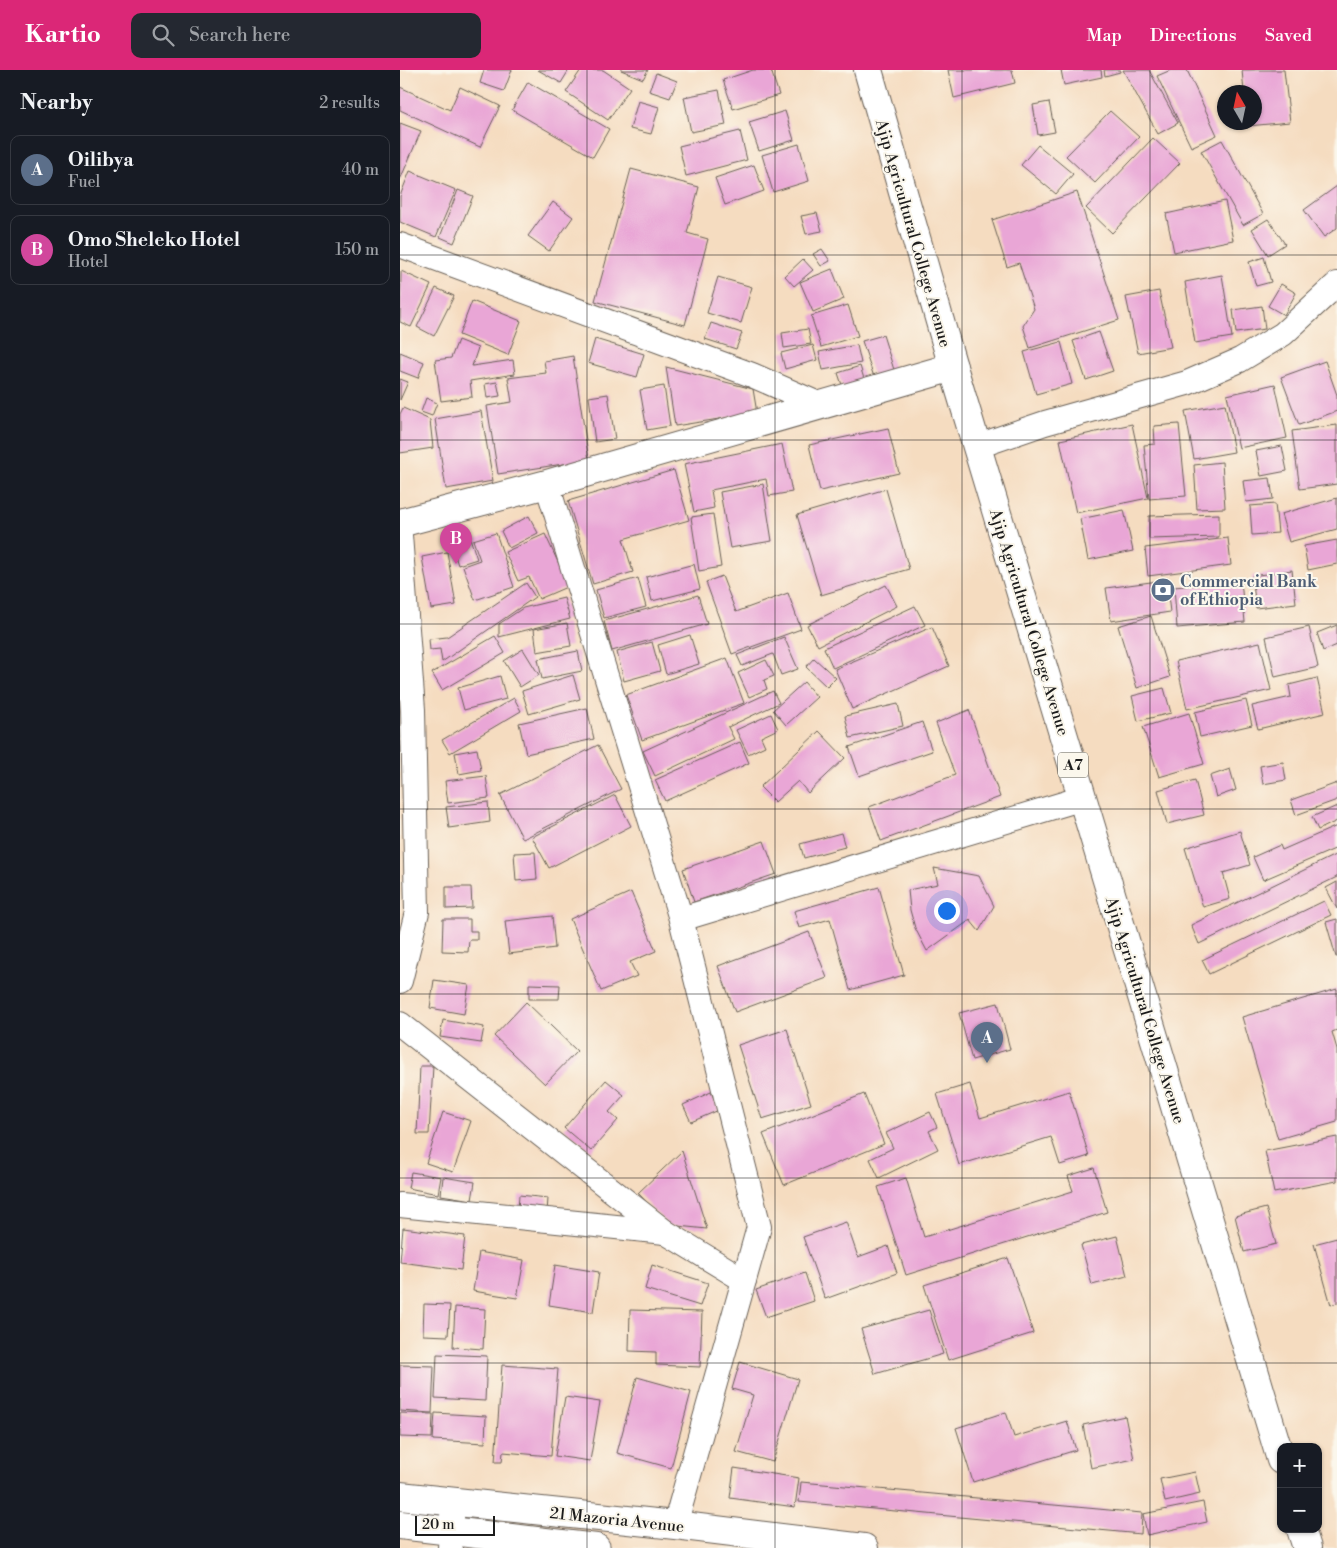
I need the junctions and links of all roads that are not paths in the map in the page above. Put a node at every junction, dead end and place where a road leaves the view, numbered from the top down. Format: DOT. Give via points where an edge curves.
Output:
graph roads {
  1 [pos="868,70"];
  2 [pos="400,245"];
  3 [pos="1337,284"];
  4 [pos="953,367"];
  5 [pos="818,404"];
  6 [pos="978,446"];
  7 [pos="547,484"];
  8 [pos="400,523"];
  9 [pos="400,535"];
  10 [pos="1083,798"];
  11 [pos="681,919"];
  12 [pos="400,981"];
  13 [pos="400,1024"];
  14 [pos="400,1205"];
  15 [pos="665,1232"];
  16 [pos="744,1280"];
  17 [pos="1277,1447"];
  18 [pos="400,1496"];
  19 [pos="453,1502"];
  20 [pos="400,1525"];
  21 [pos="675,1525"];
  22 [pos="1302,1533"];
  23 [pos="450,1540"];
  24 [pos="596,1548"];
  25 [pos="864,1548"];
  26 [pos="1307,1548"];
  1 -- 4 [label="main road, Ajip Agricultural College Avenue / A7"];
  2 -- 5 [label="street" via="752,375"];
  3 -- 6 [label="street" via="1283,334 1240,360 1187,383"];
  4 -- 5 [label="main road"];
  4 -- 6 [label="main road, Ajip Agricultural College Avenue / A7"];
  5 -- 7 [label="main road"];
  6 -- 10 [label="main road, Ajip Agricultural College Avenue / A7"];
  7 -- 8 [label="main road"];
  7 -- 11 [label="street"];
  9 -- 12 [label="street" via="413,710 417,912"];
  10 -- 11 [label="street"];
  10 -- 17 [label="main road, Ajip Agricultural College Avenue / A7"];
  11 -- 16 [label="street" via="759,1227"];
  13 -- 15 [label="street"];
  14 -- 15 [label="street"];
  15 -- 16 [label="street"];
  16 -- 21 [label="street"];
  18 -- 19 [label="main road, 21 Mazoria Avenue"];
  19 -- 21 [label="main road, 21 Mazoria Avenue"];
  19 -- 23 [label="street"];
  20 -- 23 [label="main road, 21 Mazoria Avenue"];
  21 -- 25 [label="main road, 21 Mazoria Avenue"];
  22 -- 26 [label="main road"];
  23 -- 24 [label="main road, 21 Mazoria Avenue"];
}
